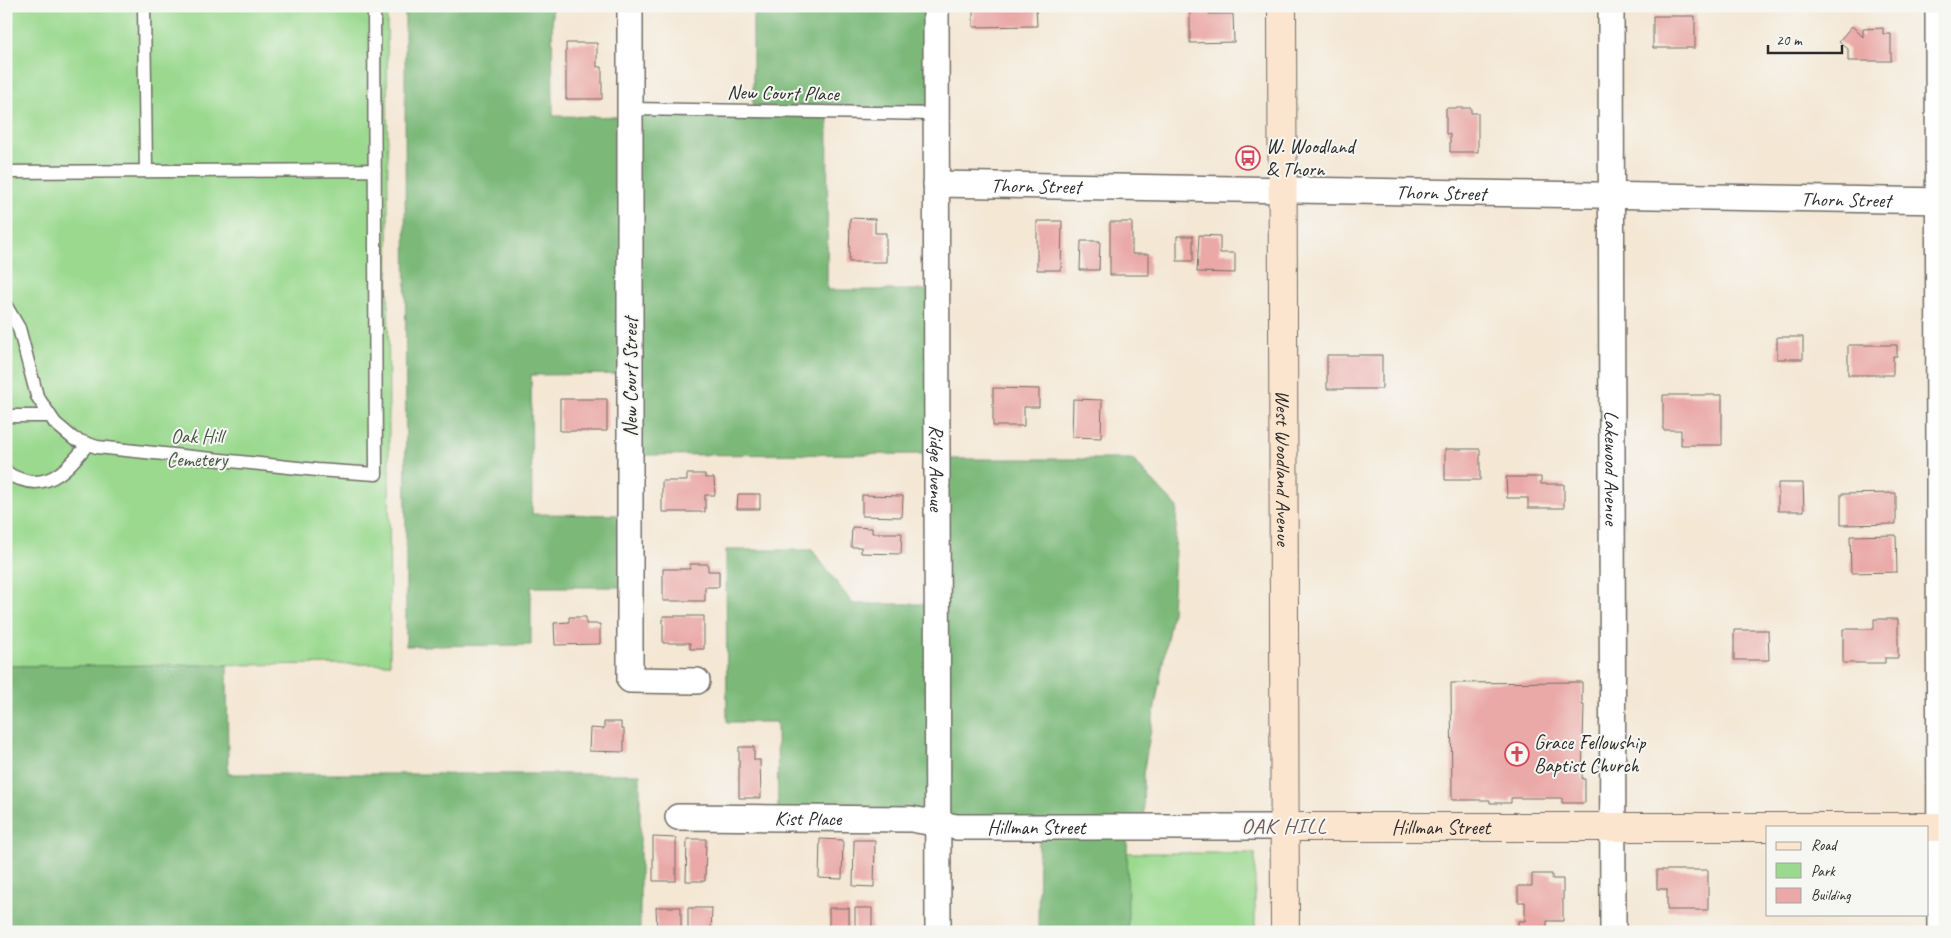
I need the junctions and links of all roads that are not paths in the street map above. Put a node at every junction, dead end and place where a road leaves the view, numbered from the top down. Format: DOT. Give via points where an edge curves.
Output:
graph roads {
  1 [pos="144,6"];
  2 [pos="374,6"];
  3 [pos="630,6"];
  4 [pos="936,6"];
  5 [pos="1282,6"];
  6 [pos="1611,6"];
  7 [pos="1938,6"];
  8 [pos="630,109"];
  9 [pos="936,114"];
  10 [pos="375,170"];
  11 [pos="146,171"];
  12 [pos="6,172"];
  13 [pos="936,184"];
  14 [pos="1283,190"];
  15 [pos="1612,196"];
  16 [pos="1942,201"];
  17 [pos="6,306"];
  18 [pos="6,416"];
  19 [pos="50,416"];
  20 [pos="88,444"];
  21 [pos="6,471"];
  22 [pos="697,681"];
  23 [pos="678,817"];
  24 [pos="938,822"];
  25 [pos="1928,826"];
  26 [pos="1942,826"];
  27 [pos="1613,827"];
  28 [pos="1766,827"];
  29 [pos="1285,828"];
  30 [pos="938,932"];
  31 [pos="1285,932"];
  32 [pos="1613,932"];
  33 [pos="1940,932"];
  1 -- 11 [label="lane"];
  2 -- 10 [label="lane"];
  3 -- 8 [label="street, New Court Street"];
  4 -- 9 [label="street, Ridge Avenue"];
  5 -- 14 [label="street, West Woodland Avenue"];
  6 -- 15 [label="street, Lakewood Avenue"];
  7 -- 16 [label="street"];
  8 -- 9 [label="lane, New Court Place"];
  8 -- 22 [label="street, New Court Street" via="630,680"];
  9 -- 13 [label="street, Ridge Avenue"];
  10 -- 11 [label="lane"];
  10 -- 20 [label="lane" via="376,474"];
  11 -- 12 [label="lane"];
  13 -- 14 [label="street, Thorn Street"];
  13 -- 24 [label="street, Ridge Avenue"];
  14 -- 15 [label="street, Thorn Street"];
  14 -- 29 [label="street, West Woodland Avenue"];
  15 -- 16 [label="street, Thorn Street"];
  15 -- 27 [label="street, Lakewood Avenue"];
  16 -- 26 [label="street"];
  17 -- 19 [label="lane" via="19,328 37,396"];
  18 -- 19 [label="lane"];
  19 -- 20 [label="lane" via="74,439"];
  20 -- 21 [label="lane" via="71,465 43,482 26,482"];
  23 -- 24 [label="street, Kist Place"];
  24 -- 29 [label="street, Hillman Street" via="957,826"];
  24 -- 30 [label="street, Ridge Avenue"];
  25 -- 26 [label="street, Hillman Street"];
  26 -- 33 [label="street"];
  27 -- 28 [label="street, Hillman Street"];
  27 -- 29 [label="street, Hillman Street"];
  27 -- 32 [label="street, Lakewood Avenue"];
  29 -- 31 [label="street, West Woodland Avenue"];
}
